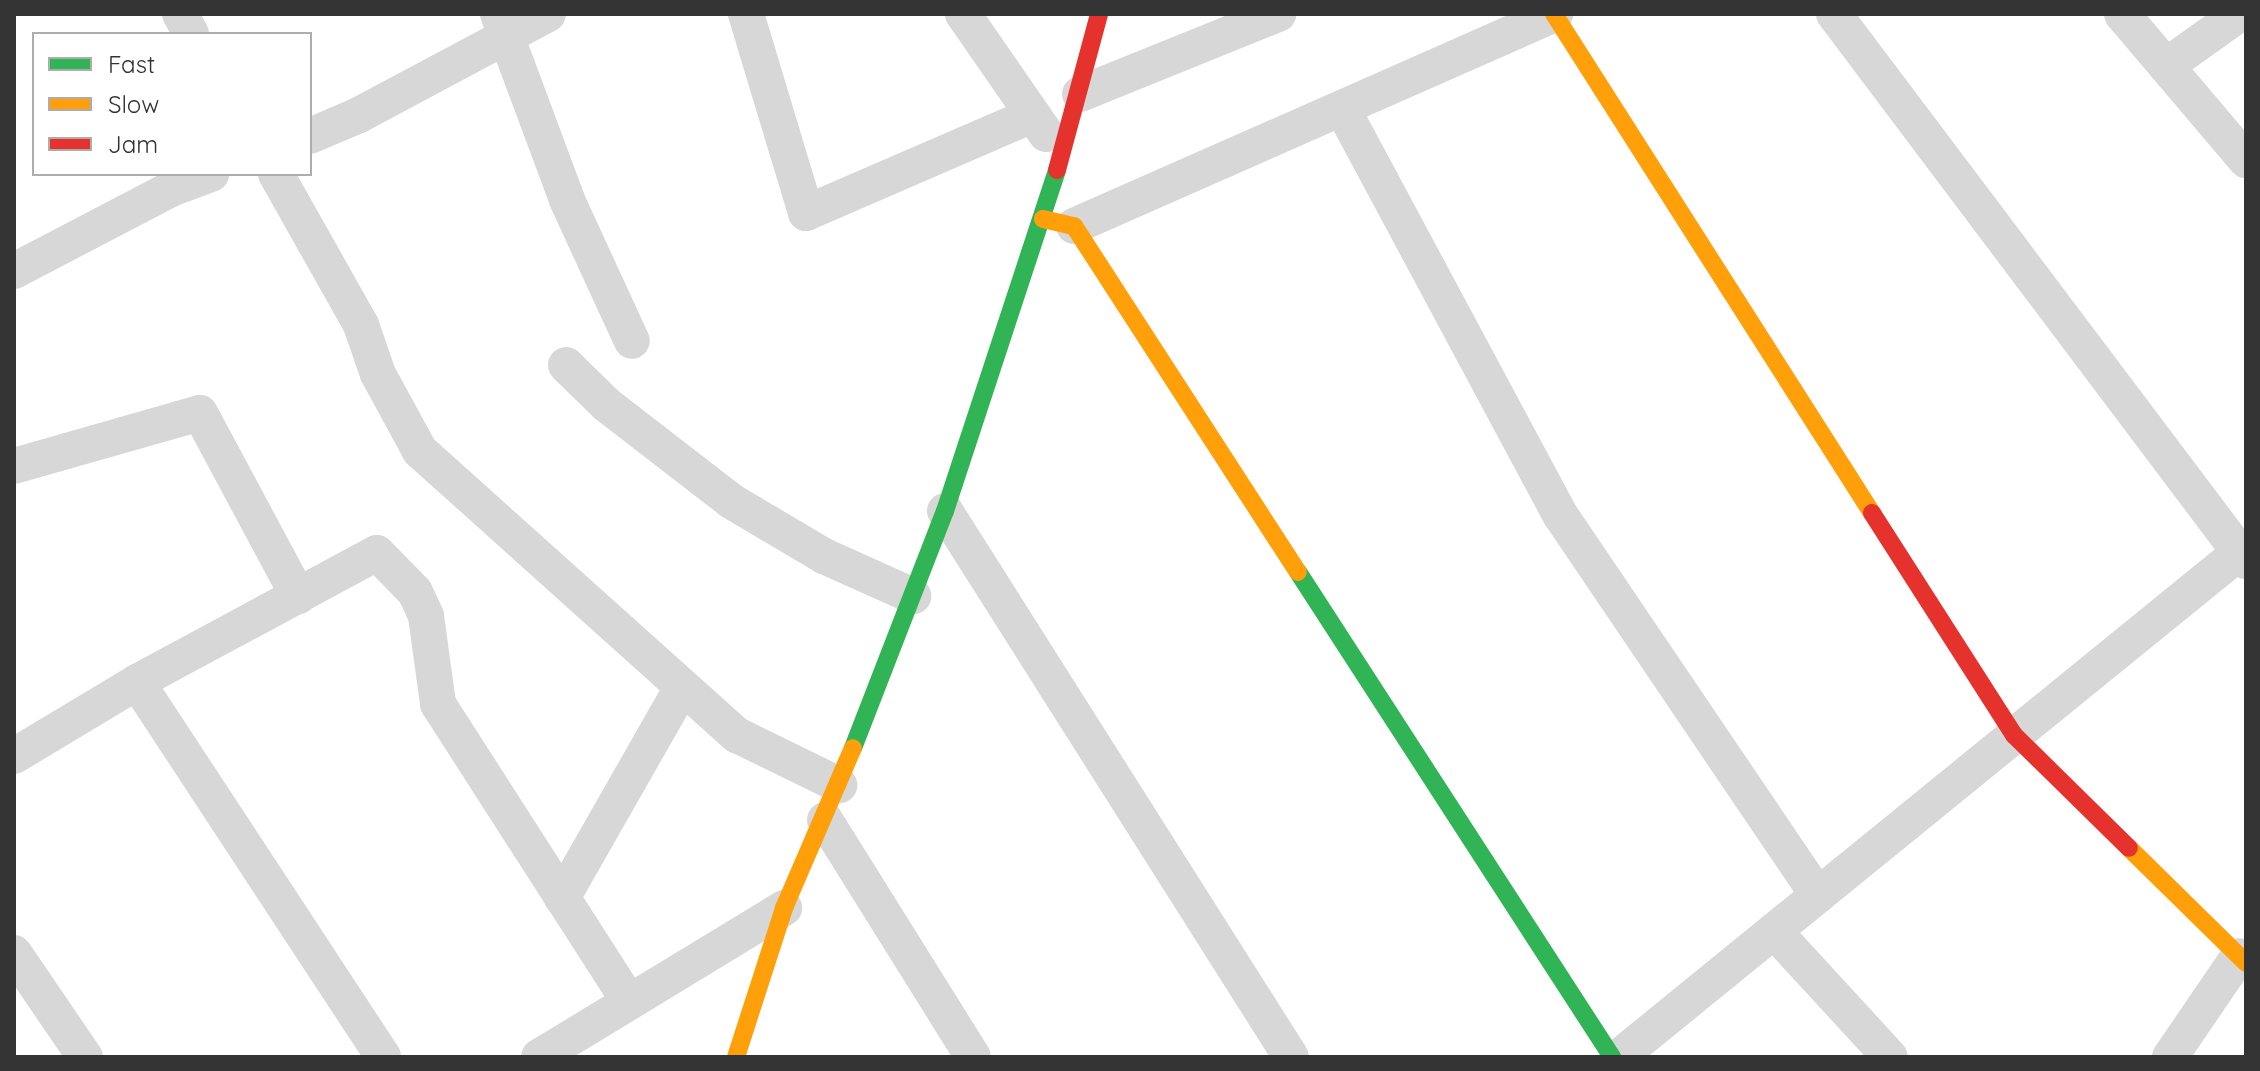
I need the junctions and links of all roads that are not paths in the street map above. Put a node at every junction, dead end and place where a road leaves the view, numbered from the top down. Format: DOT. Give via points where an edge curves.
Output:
graph roads {
  1 [pos="180,14"];
  2 [pos="548,14"];
  3 [pos="746,14"];
  4 [pos="963,14"];
  5 [pos="1099,14"];
  6 [pos="1278,14"];
  7 [pos="1554,14"];
  8 [pos="1834,14"];
  9 [pos="2122,14"];
  10 [pos="2239,14"];
  11 [pos="501,25"];
  12 [pos="190,32"];
  13 [pos="2166,66"];
  14 [pos="1080,94"];
  15 [pos="1342,108"];
  16 [pos="1033,115"];
  17 [pos="312,135"];
  18 [pos="1061,156"];
  19 [pos="2246,160"];
  20 [pos="206,176"];
  21 [pos="277,176"];
  22 [pos="1058,222"];
  23 [pos="14,271"];
  24 [pos="632,341"];
  25 [pos="566,365"];
  26 [pos="14,466"];
  27 [pos="945,511"];
  28 [pos="2244,553"];
  29 [pos="298,596"];
  30 [pos="913,596"];
  31 [pos="137,682"];
  32 [pos="682,688"];
  33 [pos="2014,735"];
  34 [pos="14,756"];
  35 [pos="839,785"];
  36 [pos="825,820"];
  37 [pos="1818,895"];
  38 [pos="562,898"];
  39 [pos="784,908"];
  40 [pos="1774,931"];
  41 [pos="14,953"];
  42 [pos="2242,960"];
  43 [pos="629,1002"];
  44 [pos="85,1057"];
  45 [pos="383,1057"];
  46 [pos="539,1057"];
  47 [pos="736,1057"];
  48 [pos="973,1057"];
  49 [pos="1291,1057"];
  50 [pos="1612,1057"];
  51 [pos="1619,1057"];
  52 [pos="1890,1057"];
  53 [pos="2170,1057"];
  1 -- 12 [label="street"];
  2 -- 11 [label="street"];
  3 -- 16 [label="street" via="806,213"];
  4 -- 16 [label="street"];
  5 -- 14 [label="street"];
  6 -- 14 [label="street"];
  7 -- 15 [label="street"];
  7 -- 33 [label="street"];
  8 -- 28 [label="street"];
  9 -- 13 [label="street"];
  10 -- 13 [label="street"];
  11 -- 17 [label="street" via="359,115"];
  11 -- 24 [label="street" via="567,200"];
  13 -- 19 [label="street"];
  14 -- 18 [label="street"];
  15 -- 22 [label="street"];
  15 -- 37 [label="street" via="1561,516"];
  16 -- 18 [label="street"];
  18 -- 22 [label="street"];
  20 -- 23 [label="street"];
  21 -- 32 [label="street" via="361,325 378,374 420,451"];
  22 -- 27 [label="street"];
  22 -- 50 [label="street"];
  25 -- 30 [label="street" via="607,405 731,501 824,556"];
  26 -- 29 [label="street" via="200,413"];
  27 -- 30 [label="street"];
  27 -- 49 [label="street"];
  28 -- 33 [label="street"];
  29 -- 31 [label="street"];
  29 -- 38 [label="street" via="377,553 415,592 426,616 438,704"];
  30 -- 35 [label="street"];
  31 -- 34 [label="street"];
  31 -- 45 [label="street"];
  32 -- 35 [label="street" via="737,735"];
  32 -- 38 [label="street"];
  33 -- 37 [label="street"];
  33 -- 42 [label="street"];
  35 -- 36 [label="street"];
  36 -- 39 [label="street"];
  36 -- 48 [label="street"];
  37 -- 40 [label="street"];
  38 -- 43 [label="street"];
  39 -- 43 [label="street"];
  39 -- 47 [label="street"];
  40 -- 51 [label="street"];
  40 -- 52 [label="street"];
  41 -- 44 [label="street"];
  42 -- 53 [label="street"];
  43 -- 46 [label="street"];
}
